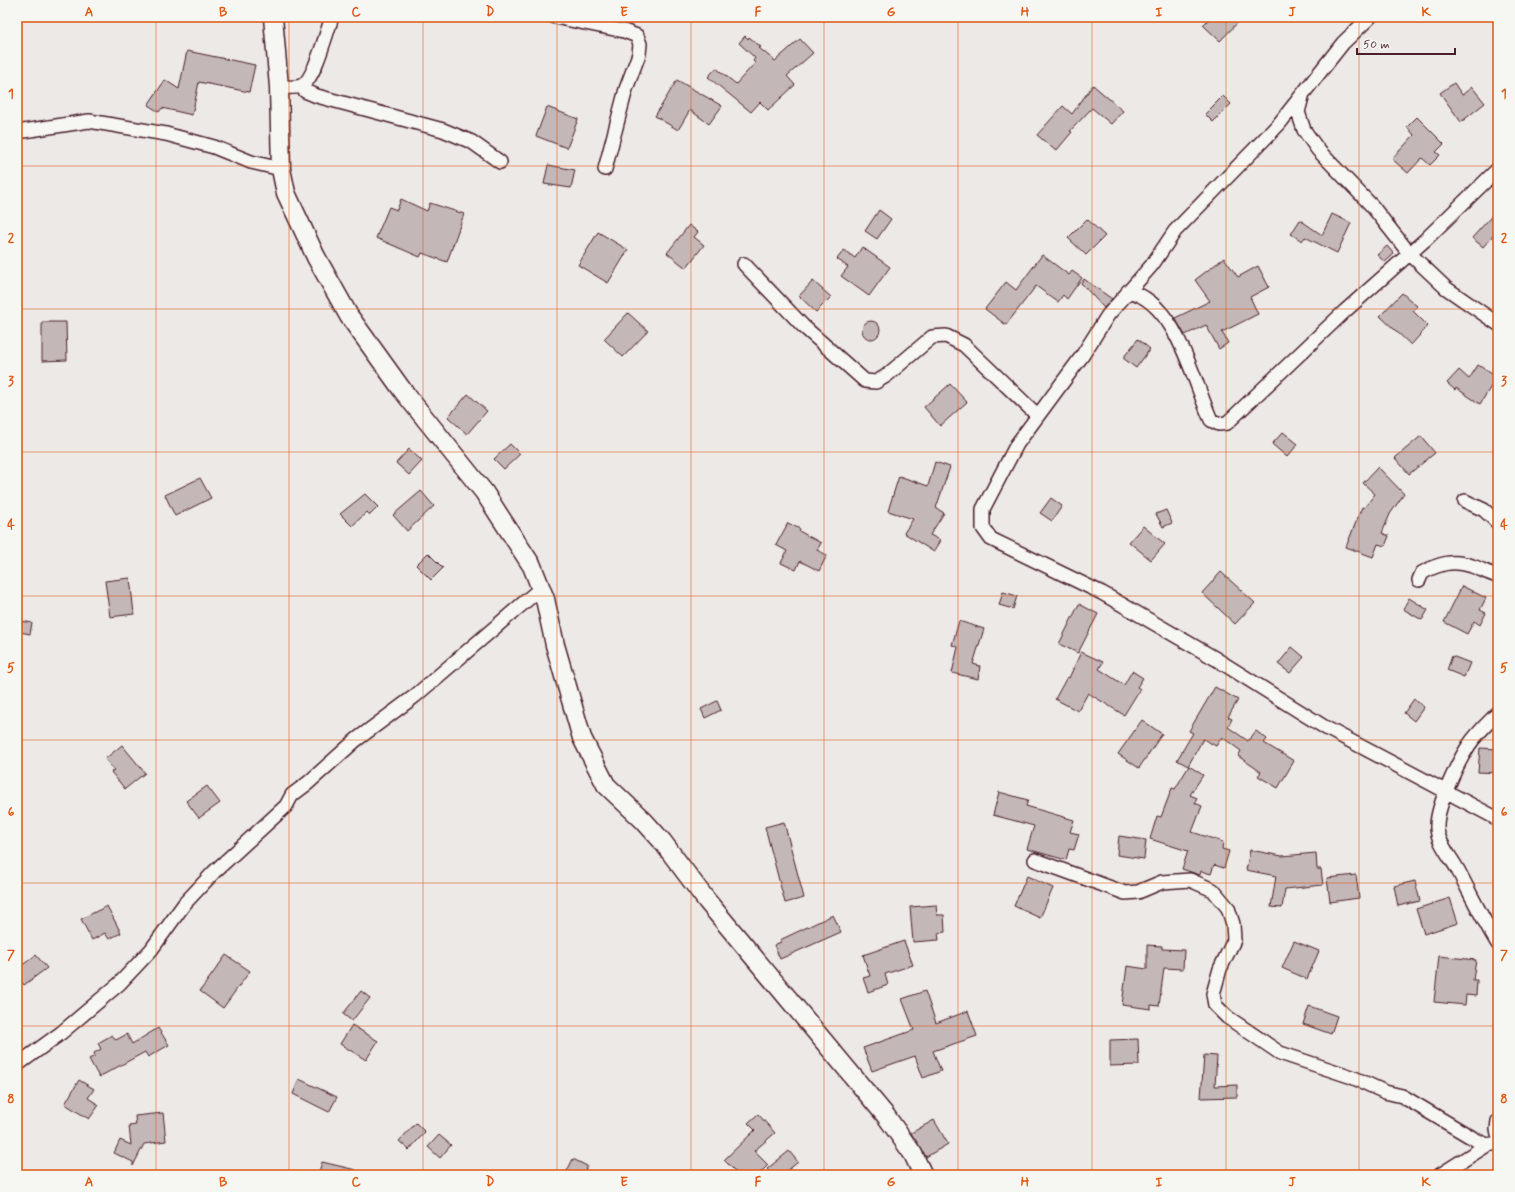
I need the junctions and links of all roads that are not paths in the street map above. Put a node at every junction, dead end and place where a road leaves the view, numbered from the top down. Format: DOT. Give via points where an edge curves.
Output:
graph roads {
  1 [pos="273,17"];
  2 [pos="332,17"];
  3 [pos="555,17"];
  4 [pos="1370,17"];
  5 [pos="301,86"];
  6 [pos="278,87"];
  7 [pos="1303,92"];
  8 [pos="17,132"];
  9 [pos="500,162"];
  10 [pos="281,169"];
  11 [pos="605,169"];
  12 [pos="1498,169"];
  13 [pos="1409,253"];
  14 [pos="744,264"];
  15 [pos="1128,291"];
  16 [pos="1498,324"];
  17 [pos="1037,415"];
  18 [pos="1464,501"];
  19 [pos="1498,523"];
  20 [pos="1498,576"];
  21 [pos="1420,580"];
  22 [pos="541,588"];
  23 [pos="1498,713"];
  24 [pos="1446,792"];
  25 [pos="1498,819"];
  26 [pos="1035,860"];
  27 [pos="1498,944"];
  28 [pos="17,1064"];
  29 [pos="1498,1121"];
  30 [pos="1498,1134"];
  31 [pos="1493,1144"];
  32 [pos="923,1175"];
  33 [pos="1440,1175"];
  1 -- 6 [label="street"];
  2 -- 5 [label="street" via="314,68"];
  3 -- 11 [label="street" via="624,31 637,36 640,44"];
  4 -- 7 [label="street" via="1343,43"];
  5 -- 6 [label="street"];
  5 -- 9 [label="street" via="305,91 317,96 443,130 472,142"];
  6 -- 10 [label="street"];
  7 -- 13 [label="street" via="1298,112 1304,130 1318,150 1372,206"];
  7 -- 15 [label="street" via="1280,124 1175,231 1152,265"];
  8 -- 10 [label="street" via="97,122 166,134 251,162"];
  10 -- 22 [label="street" via="286,193 316,257 349,316 403,391 484,492 532,566"];
  12 -- 13 [label="street"];
  13 -- 15 [label="street" via="1232,418 1219,424 1211,420 1187,358 1167,322 1155,305 1140,294"];
  13 -- 16 [label="street" via="1446,288"];
  14 -- 17 [label="street" via="803,326 865,381 876,382 932,337 946,336 964,345"];
  15 -- 17 [label="street"];
  17 -- 24 [label="street" via="1017,444 983,509 983,528 991,540 1102,593 1216,659 1326,728"];
  18 -- 19 [label="street" via="1484,510"];
  20 -- 21 [label="street" via="1471,565 1455,562 1433,567 1422,573"];
  22 -- 28 [label="street" via="415,696 356,740 292,794 286,806 214,872 185,903 151,950 119,984 61,1033"];
  22 -- 32 [label="street" via="582,738 606,785 644,820 662,841 707,902 886,1116 913,1154"];
  23 -- 24 [label="street" via="1469,745"];
  24 -- 25 [label="street"];
  24 -- 27 [label="street" via="1436,827 1478,912"];
  26 -- 31 [label="street" via="1125,893 1138,892 1162,882 1190,880 1213,890 1228,908 1233,924 1234,940 1220,969 1213,994 1215,1005 1227,1017 1280,1053 1352,1076 1385,1092 1402,1096 1438,1119"];
  29 -- 30 [label="street"];
  31 -- 33 [label="street"];
}
